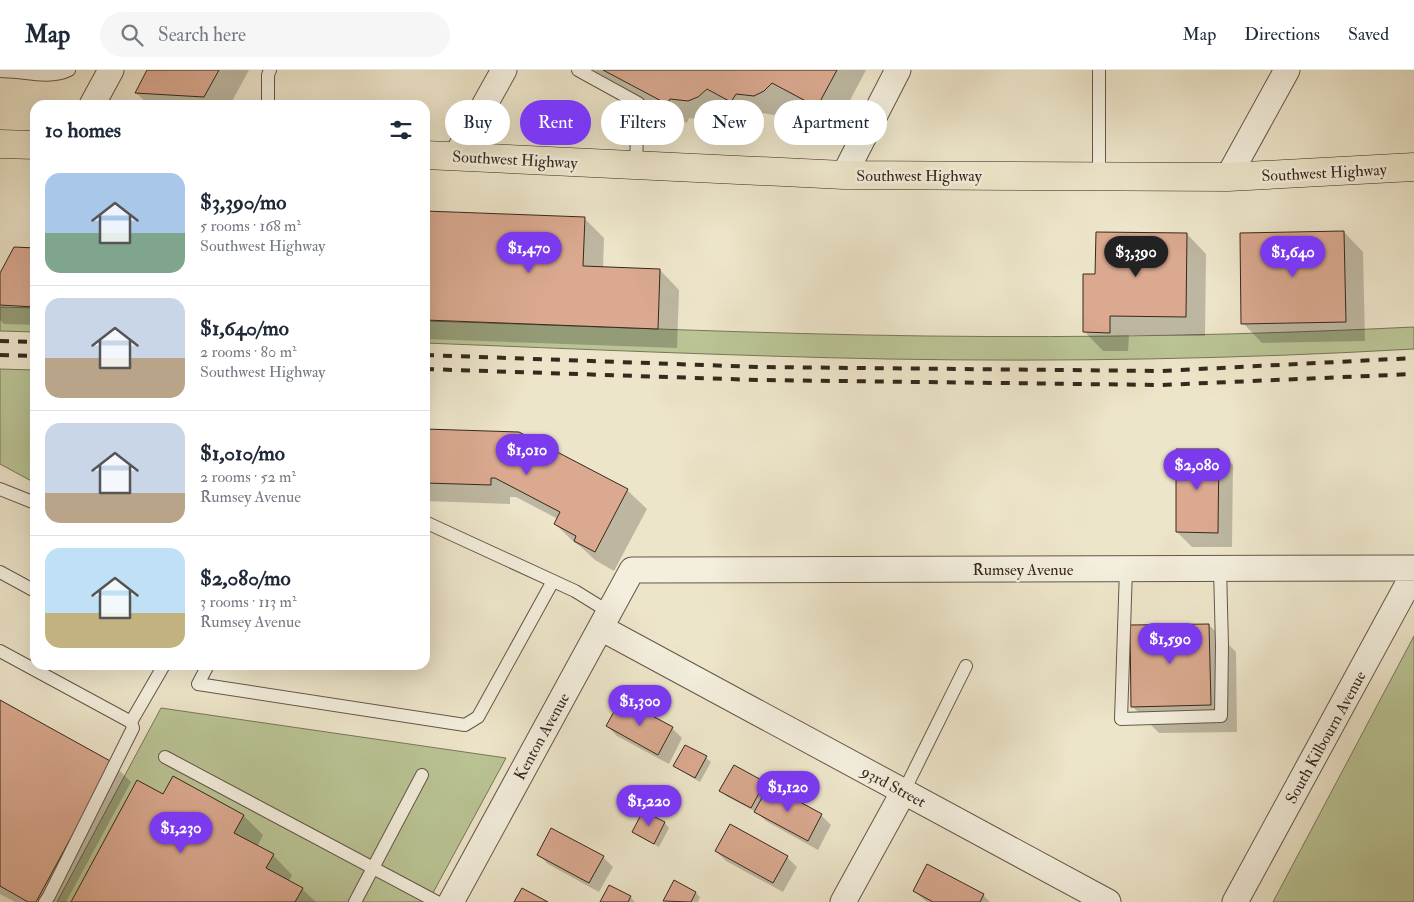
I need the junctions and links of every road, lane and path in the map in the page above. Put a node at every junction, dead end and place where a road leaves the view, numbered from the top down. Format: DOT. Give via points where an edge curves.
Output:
graph roads {
  1 [pos="69,70"];
  2 [pos="111,70"];
  3 [pos="270,70"];
  4 [pos="504,70"];
  5 [pos="578,70"];
  6 [pos="898,70"];
  7 [pos="1099,70"];
  8 [pos="0,71"];
  9 [pos="17,71"];
  10 [pos="1282,72"];
  11 [pos="95,100"];
  12 [pos="268,100"];
  13 [pos="0,144"];
  14 [pos="30,145"];
  15 [pos="430,156"];
  16 [pos="456,156"];
  17 [pos="636,165"];
  18 [pos="1414,166"];
  19 [pos="844,175"];
  20 [pos="1099,176"];
  21 [pos="1228,177"];
  22 [pos="0,489"];
  23 [pos="30,501"];
  24 [pos="430,524"];
  25 [pos="1220,568"];
  26 [pos="1414,568"];
  27 [pos="1126,569"];
  28 [pos="632,570"];
  29 [pos="0,572"];
  30 [pos="1414,573"];
  31 [pos="553,581"];
  32 [pos="30,588"];
  33 [pos="605,620"];
  34 [pos="0,651"];
  35 [pos="966,666"];
  36 [pos="30,667"];
  37 [pos="35,670"];
  38 [pos="161,670"];
  39 [pos="205,670"];
  40 [pos="131,722"];
  41 [pos="165,757"];
  42 [pos="422,776"];
  43 [pos="904,791"];
  44 [pos="373,868"];
  45 [pos="45,902"];
  46 [pos="355,902"];
  47 [pos="437,902"];
  48 [pos="451,902"];
  49 [pos="843,902"];
  50 [pos="1108,902"];
  51 [pos="1235,902"];
  1 -- 9 [label="lane" via="46,75"];
  2 -- 11 [label="street"];
  3 -- 12 [label="lane"];
  4 -- 16 [label="street"];
  5 -- 17 [label="lane" via="638,103"];
  6 -- 19 [label="street"];
  7 -- 20 [label="lane"];
  8 -- 9 [label="lane"];
  10 -- 21 [label="street"];
  13 -- 14 [label="main road"];
  15 -- 16 [label="main road, Southwest Highway"];
  16 -- 17 [label="main road, Southwest Highway"];
  17 -- 19 [label="main road, Southwest Highway"];
  18 -- 21 [label="main road, Southwest Highway"];
  19 -- 20 [label="main road, Southwest Highway"];
  20 -- 21 [label="main road, Southwest Highway"];
  22 -- 23 [label="lane"];
  24 -- 31 [label="lane"];
  25 -- 26 [label="street, Rumsey Avenue"];
  25 -- 27 [label="street, Rumsey Avenue"];
  25 -- 27 [label="lane" via="1221,716 1121,719"];
  27 -- 28 [label="street, Rumsey Avenue"];
  28 -- 33 [label="street, Kenton Avenue"];
  29 -- 32 [label="lane"];
  30 -- 51 [label="street, South Kilbourn Avenue"];
  31 -- 33 [label="lane" via="575,591"];
  31 -- 39 [label="lane" via="478,716 465,725 198,684"];
  33 -- 43 [label="street, 93rd Street"];
  33 -- 48 [label="street, Kenton Avenue"];
  34 -- 36 [label="lane"];
  35 -- 43 [label="lane"];
  37 -- 40 [label="lane"];
  38 -- 40 [label="lane"];
  40 -- 45 [label="lane" via="133,728"];
  41 -- 44 [label="lane"];
  42 -- 44 [label="lane"];
  43 -- 49 [label="street"];
  43 -- 50 [label="street, 93rd Street"];
  44 -- 46 [label="lane"];
  44 -- 47 [label="lane"];
}
